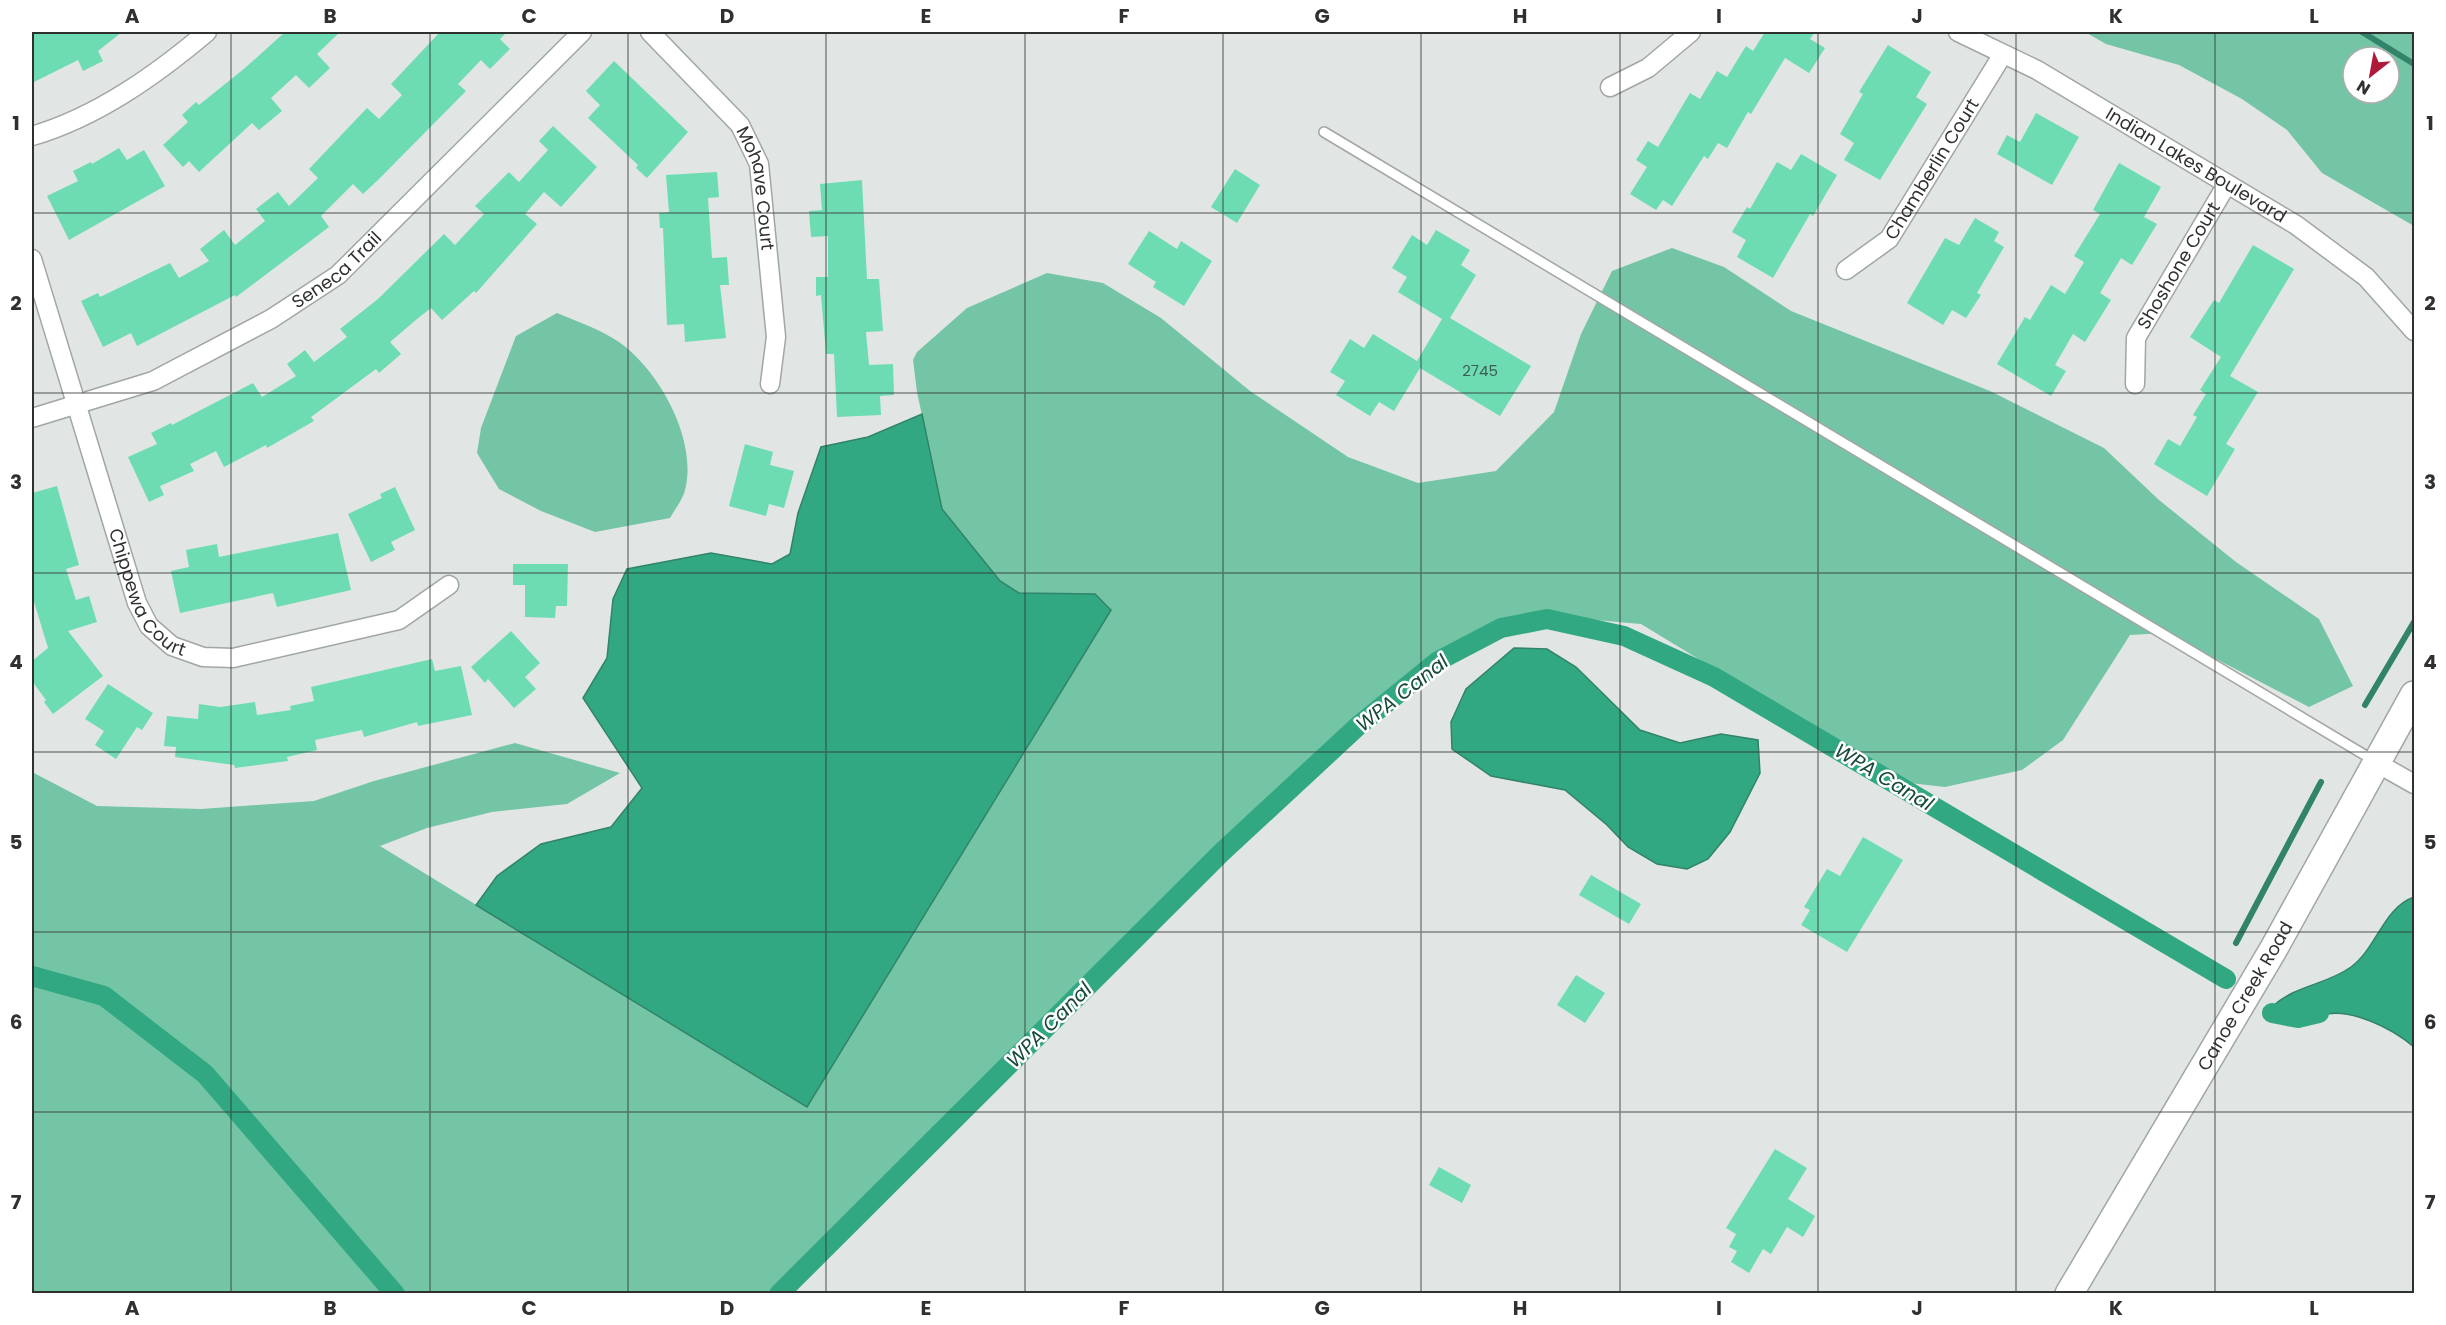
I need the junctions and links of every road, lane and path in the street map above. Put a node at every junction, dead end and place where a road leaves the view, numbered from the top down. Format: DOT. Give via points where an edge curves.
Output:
graph roads {
  1 [pos="207,32"];
  2 [pos="582,32"];
  3 [pos="650,32"];
  4 [pos="1691,32"];
  5 [pos="1958,32"];
  6 [pos="2003,54"];
  7 [pos="1610,87"];
  8 [pos="1324,132"];
  9 [pos="32,136"];
  10 [pos="2227,184"];
  11 [pos="32,258"];
  12 [pos="1846,270"];
  13 [pos="2413,335"];
  14 [pos="770,384"];
  15 [pos="2135,384"];
  16 [pos="76,405"];
  17 [pos="32,418"];
  18 [pos="449,585"];
  19 [pos="2415,695"];
  20 [pos="2375,762"];
  21 [pos="2415,784"];
  22 [pos="2070,1293"];
  1 -- 9 [label="street" via="122,95"];
  2 -- 16 [label="street, Seneca Trail" via="338,275 271,319 153,381"];
  3 -- 14 [label="street, Mohave Court" via="740,125 759,164 776,337"];
  4 -- 7 [label="street" via="1648,68"];
  5 -- 6 [label="street, Indian Lakes Boulevard"];
  6 -- 10 [label="street, Indian Lakes Boulevard" via="2037,70"];
  6 -- 12 [label="street, Chamberlin Court" via="1889,239"];
  8 -- 20 [label="lane"];
  10 -- 13 [label="street, Indian Lakes Boulevard" via="2296,225 2366,277"];
  10 -- 15 [label="street, Shoshone Court" via="2136,338"];
  11 -- 16 [label="street, Chippewa Court"];
  16 -- 17 [label="street, Seneca Trail"];
  16 -- 18 [label="street, Chippewa Court" via="137,603 149,626 172,646 203,657 233,658 399,620"];
  19 -- 20 [label="main road, Canoe Creek Road"];
  20 -- 21 [label="street"];
  20 -- 22 [label="main road, Canoe Creek Road" via="2217,1048"];
}
